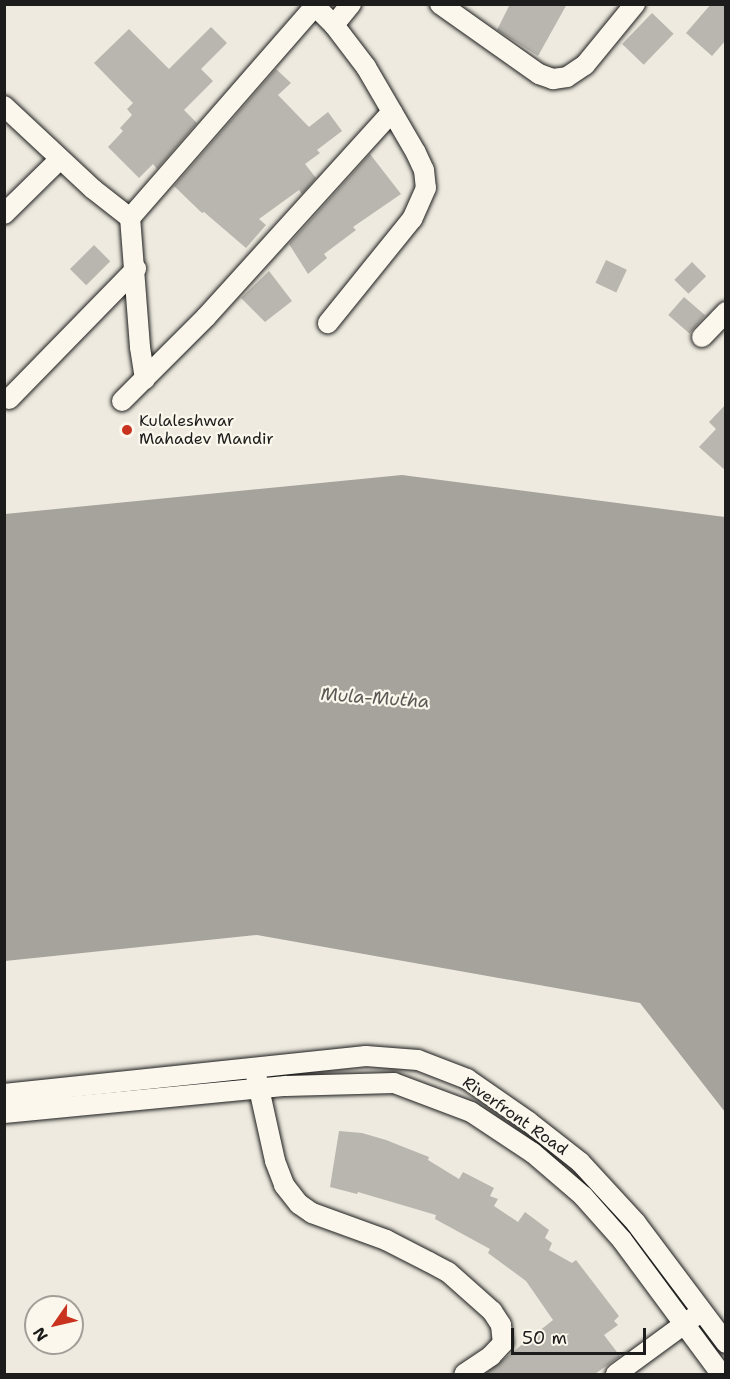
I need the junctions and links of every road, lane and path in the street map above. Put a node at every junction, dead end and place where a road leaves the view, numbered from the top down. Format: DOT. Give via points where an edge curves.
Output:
graph roads {
  1 [pos="351,4"];
  2 [pos="440,4"];
  3 [pos="636,4"];
  4 [pos="314,5"];
  5 [pos="334,25"];
  6 [pos="4,106"];
  7 [pos="392,112"];
  8 [pos="60,159"];
  9 [pos="4,214"];
  10 [pos="130,218"];
  11 [pos="136,269"];
  12 [pos="726,312"];
  13 [pos="328,323"];
  14 [pos="702,337"];
  15 [pos="145,379"];
  16 [pos="9,399"];
  17 [pos="122,401"];
  18 [pos="255,1066"];
  19 [pos="258,1088"];
  20 [pos="60,1098"];
  21 [pos="10,1103"];
  22 [pos="702,1310"];
  23 [pos="686,1325"];
  24 [pos="726,1343"];
  25 [pos="464,1374"];
  26 [pos="616,1374"];
  27 [pos="721,1374"];
  1 -- 5 [label="street"];
  2 -- 3 [label="street" via="539,74 553,79 567,77 585,64"];
  4 -- 5 [label="street"];
  4 -- 10 [label="street"];
  5 -- 7 [label="street" via="366,67"];
  6 -- 8 [label="street"];
  7 -- 13 [label="street" via="424,170 426,188 422,203"];
  7 -- 15 [label="street"];
  8 -- 9 [label="street"];
  8 -- 10 [label="street"];
  10 -- 11 [label="street"];
  11 -- 15 [label="street"];
  11 -- 16 [label="street"];
  12 -- 14 [label="street"];
  15 -- 17 [label="street"];
  18 -- 19 [label="street"];
  18 -- 20 [label="street, Riverfront Road"];
  18 -- 22 [label="street, Riverfront Road" via="366,1056 418,1060 467,1079 580,1162 636,1223"];
  19 -- 20 [label="street, Riverfront Road"];
  19 -- 23 [label="street, Riverfront Road" via="393,1083 471,1112 533,1153 583,1196 622,1240"];
  19 -- 25 [label="street" via="280,1176 299,1204 312,1213 386,1240 448,1272 492,1311 501,1325 503,1343"];
  20 -- 21 [label="street, Riverfront Road"];
  22 -- 23 [label="street"];
  22 -- 24 [label="street, Riverfront Road"];
  23 -- 26 [label="street"];
  23 -- 27 [label="street, Riverfront Road"];
}
